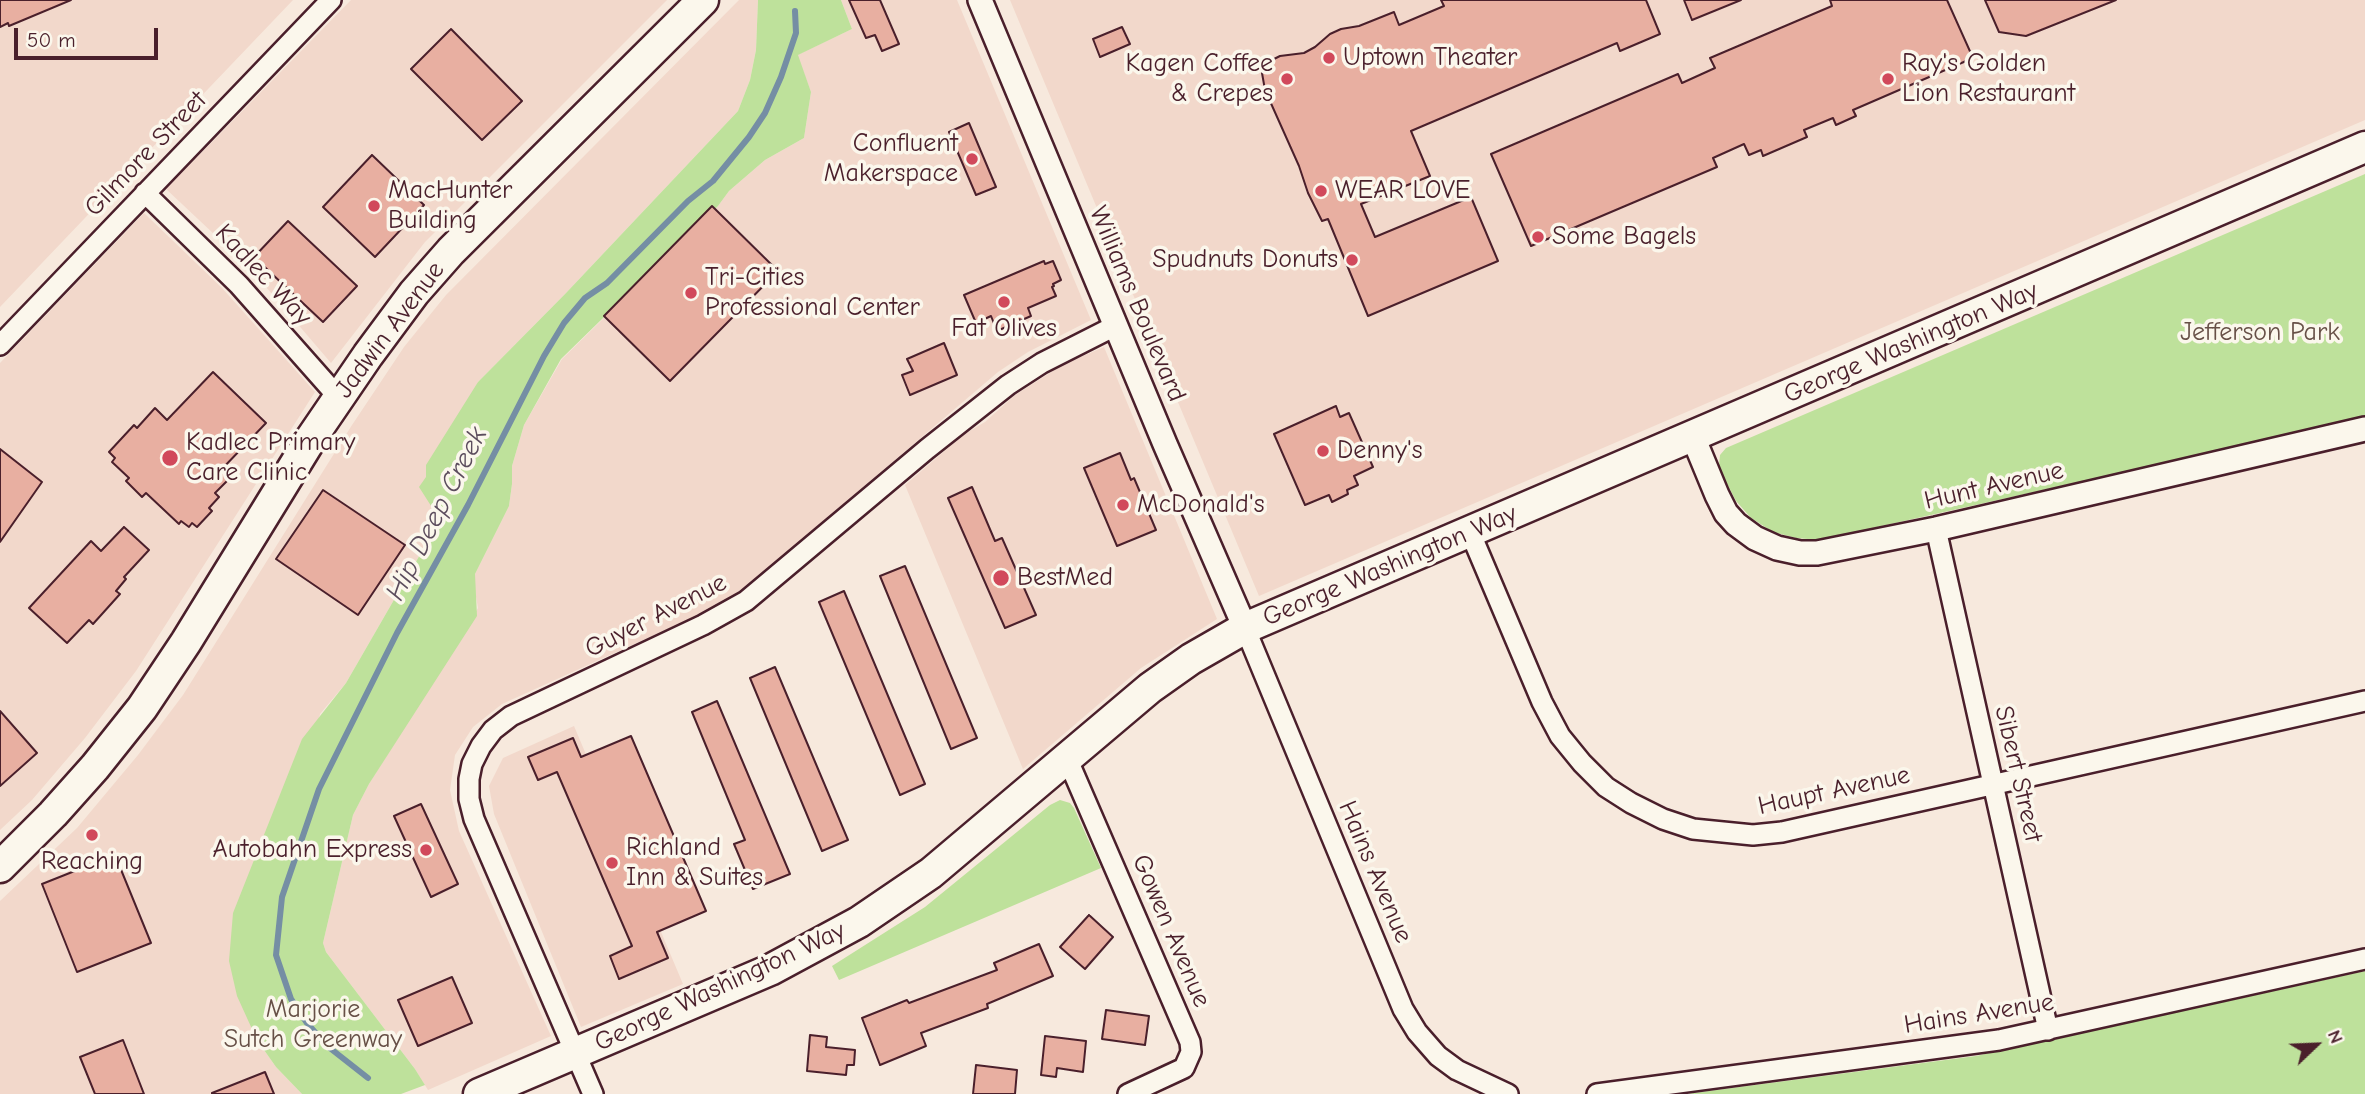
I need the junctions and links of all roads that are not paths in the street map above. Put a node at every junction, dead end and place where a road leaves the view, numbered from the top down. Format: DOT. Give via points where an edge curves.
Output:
graph roads {
  1 [pos="331,0"];
  2 [pos="703,0"];
  3 [pos="980,0"];
  4 [pos="2365,147"];
  5 [pos="145,193"];
  6 [pos="1115,326"];
  7 [pos="0,345"];
  8 [pos="339,398"];
  9 [pos="2365,429"];
  10 [pos="1693,437"];
  11 [pos="1936,529"];
  12 [pos="1469,532"];
  13 [pos="1245,628"];
  14 [pos="2365,701"];
  15 [pos="1067,758"];
  16 [pos="1993,784"];
  17 [pos="0,867"];
  18 [pos="2365,959"];
  19 [pos="2048,1030"];
  20 [pos="575,1055"];
  21 [pos="479,1094"];
  22 [pos="593,1094"];
  23 [pos="1128,1094"];
  24 [pos="1508,1094"];
  25 [pos="1597,1094"];
  1 -- 5 [label="street, Gilmore Street"];
  2 -- 8 [label="main road, Jadwin Avenue" via="451,251 390,324"];
  3 -- 6 [label="street, Williams Boulevard"];
  4 -- 10 [label="main road, George Washington Way"];
  5 -- 7 [label="street, Gilmore Street"];
  5 -- 8 [label="street, Kadlec Way" via="240,285"];
  6 -- 13 [label="street, Williams Boulevard"];
  6 -- 20 [label="street, Guyer Avenue" via="1008,385 746,601 511,716 481,746 469,779 474,819"];
  8 -- 17 [label="main road, Jadwin Avenue" via="146,702 54,814"];
  9 -- 11 [label="street, Hunt Avenue"];
  10 -- 11 [label="street, Hunt Avenue" via="1726,513 1749,534 1777,548 1817,554"];
  10 -- 12 [label="main road, George Washington Way"];
  11 -- 16 [label="street, Sibert Street"];
  12 -- 13 [label="main road, George Washington Way"];
  12 -- 16 [label="street, Haupt Avenue" via="1560,736 1606,787 1663,819 1723,834 1782,832"];
  13 -- 15 [label="main road, George Washington Way" via="1171,672"];
  13 -- 24 [label="street, Hains Avenue" via="1403,1009 1438,1056"];
  14 -- 16 [label="street, Haupt Avenue"];
  15 -- 20 [label="main road, George Washington Way" via="930,873 842,932 770,970"];
  15 -- 23 [label="street, Gowen Avenue" via="1190,1042 1184,1069"];
  16 -- 19 [label="street, Sibert Street"];
  18 -- 19 [label="street, Hains Avenue"];
  19 -- 25 [label="street, Hains Avenue"];
  20 -- 21 [label="main road, George Washington Way"];
  20 -- 22 [label="street"];
}
